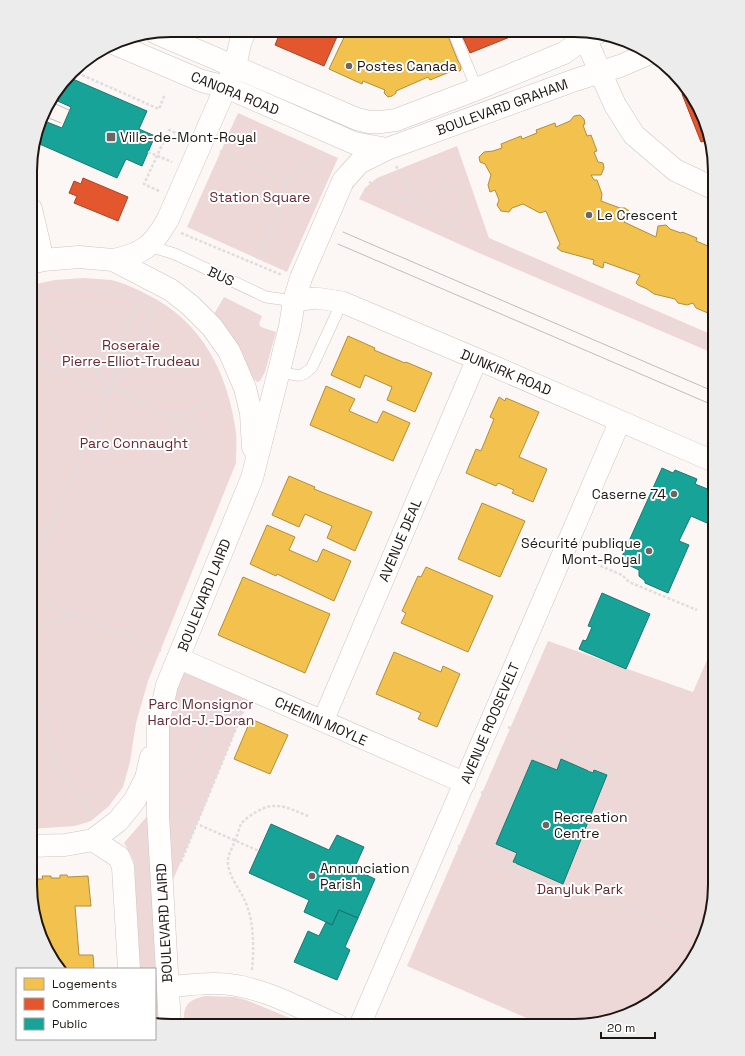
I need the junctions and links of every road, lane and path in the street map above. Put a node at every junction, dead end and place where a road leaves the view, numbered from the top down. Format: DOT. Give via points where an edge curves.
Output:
graph roads {
  1 [pos="167,37"];
  2 [pos="242,37"];
  3 [pos="455,37"];
  4 [pos="584,38"];
  5 [pos="589,38"];
  6 [pos="121,47"];
  7 [pos="643,56"];
  8 [pos="234,66"];
  9 [pos="599,72"];
  10 [pos="79,74"];
  11 [pos="226,87"];
  12 [pos="477,89"];
  13 [pos="165,94"];
  14 [pos="357,119"];
  15 [pos="186,137"];
  16 [pos="354,143"];
  17 [pos="220,151"];
  18 [pos="148,152"];
  19 [pos="324,153"];
  20 [pos="157,156"];
  21 [pos="391,157"];
  22 [pos="174,163"];
  23 [pos="286,181"];
  24 [pos="354,181"];
  25 [pos="708,186"];
  26 [pos="162,192"];
  27 [pos="421,207"];
  28 [pos="428,212"];
  29 [pos="173,225"];
  30 [pos="451,227"];
  31 [pos="149,246"];
  32 [pos="257,259"];
  33 [pos="112,260"];
  34 [pos="37,262"];
  35 [pos="278,274"];
  36 [pos="37,292"];
  37 [pos="140,296"];
  38 [pos="294,301"];
  39 [pos="342,302"];
  40 [pos="37,329"];
  41 [pos="708,343"];
  42 [pos="477,359"];
  43 [pos="37,363"];
  44 [pos="56,371"];
  45 [pos="279,371"];
  46 [pos="66,375"];
  47 [pos="115,377"];
  48 [pos="111,385"];
  49 [pos="108,393"];
  50 [pos="208,402"];
  51 [pos="172,416"];
  52 [pos="620,421"];
  53 [pos="202,432"];
  54 [pos="708,459"];
  55 [pos="252,478"];
  56 [pos="37,529"];
  57 [pos="48,534"];
  58 [pos="565,551"];
  59 [pos="37,558"];
  60 [pos="37,599"];
  61 [pos="697,610"];
  62 [pos="73,614"];
  63 [pos="37,627"];
  64 [pos="178,658"];
  65 [pos="226,679"];
  66 [pos="252,690"];
  67 [pos="37,700"];
  68 [pos="323,721"];
  69 [pos="158,724"];
  70 [pos="507,727"];
  71 [pos="592,764"];
  72 [pos="589,771"];
  73 [pos="158,777"];
  74 [pos="625,777"];
  75 [pos="472,787"];
  76 [pos="158,802"];
  77 [pos="513,805"];
  78 [pos="308,816"];
  79 [pos="91,817"];
  80 [pos="197,824"];
  81 [pos="93,840"];
  82 [pos="235,840"];
  83 [pos="456,845"];
  84 [pos="37,846"];
  85 [pos="259,851"];
  86 [pos="515,863"];
  87 [pos="179,867"];
  88 [pos="512,869"];
  89 [pos="701,928"];
  90 [pos="129,968"];
  91 [pos="252,976"];
  92 [pos="168,987"];
  93 [pos="170,1019"];
  94 [pos="324,1019"];
  95 [pos="363,1019"];
  1 -- 8 [label="street, CANORA ROAD"];
  2 -- 8 [label="street"];
  3 -- 12 [label="lane"];
  4 -- 12 [label="street, BOULEVARD GRAHAM" via="564,53"];
  5 -- 9 [label="street"];
  6 -- 11 [label="street, CANORA ROAD" via="202,81"];
  7 -- 9 [label="street, BOULEVARD GRAHAM"];
  8 -- 11 [label="street"];
  8 -- 14 [label="street, CANORA ROAD"];
  9 -- 21 [label="street, BOULEVARD GRAHAM"];
  9 -- 25 [label="street" via="615,105 634,135 675,170"];
  10 -- 13 [label="path" via="159,109"];
  11 -- 16 [label="street, CANORA ROAD"];
  11 -- 29 [label="street, bridge" via="210,123"];
  12 -- 14 [label="street, BOULEVARD GRAHAM" via="396,120 369,122"];
  14 -- 16 [label="street, BOULEVARD LAIRD"];
  15 -- 20 [label="path" via="169,130"];
  16 -- 21 [label="street"];
  16 -- 24 [label="street, BOULEVARD LAIRD"];
  17 -- 23 [label="path"];
  18 -- 20 [label="path"];
  19 -- 23 [label="path"];
  20 -- 22 [label="path"];
  20 -- 26 [label="path" via="144,184"];
  21 -- 24 [label="street, BOULEVARD LAIRD" via="359,163"];
  21 -- 27 [label="path"];
  23 -- 32 [label="path" via="278,212"];
  24 -- 27 [label="path"];
  24 -- 38 [label="street, BOULEVARD LAIRD, bridge" via="301,278"];
  27 -- 28 [label="path"];
  28 -- 30 [label="path"];
  28 -- 30 [label="path" via="442,187 449,185 456,188 463,196 464,203"];
  29 -- 31 [label="street" via="161,232"];
  29 -- 35 [label="path"];
  30 -- 41 [label="path"];
  31 -- 33 [label="street" via="135,255"];
  31 -- 38 [label="lane, BUS" via="175,254 266,297"];
  33 -- 34 [label="street" via="79,257"];
  33 -- 55 [label="street" via="162,285 186,302 212,327 229,351 245,388 251,413"];
  36 -- 37 [label="path" via="71,287"];
  38 -- 39 [label="street, DUNKIRK ROAD" via="316,298"];
  38 -- 45 [label="street, BOULEVARD LAIRD"];
  39 -- 42 [label="street, DUNKIRK ROAD"];
  39 -- 45 [label="lane" via="312,367 306,374 299,376"];
  40 -- 44 [label="path" via="49,332 63,349"];
  42 -- 52 [label="street, DUNKIRK ROAD"];
  42 -- 68 [label="street, AVENUE DEAL"];
  43 -- 44 [label="path"];
  44 -- 46 [label="path"];
  45 -- 55 [label="street, BOULEVARD LAIRD"];
  46 -- 48 [label="path" via="74,362 80,360 86,362"];
  46 -- 49 [label="path"];
  47 -- 47 [label="path" via="126,371 152,309 148,300 138,303 113,365"];
  47 -- 48 [label="path"];
  48 -- 49 [label="path"];
  48 -- 51 [label="path" via="159,413"];
  49 -- 57 [label="path"];
  50 -- 51 [label="path" via="192,413"];
  51 -- 53 [label="path" via="178,422"];
  52 -- 54 [label="street, DUNKIRK ROAD"];
  52 -- 58 [label="street, AVENUE ROOSEVELT"];
  55 -- 64 [label="street, BOULEVARD LAIRD"];
  56 -- 57 [label="path"];
  57 -- 59 [label="path"];
  58 -- 61 [label="path" via="622,576 629,582"];
  58 -- 75 [label="street, AVENUE ROOSEVELT"];
  60 -- 62 [label="path"];
  62 -- 63 [label="path"];
  62 -- 64 [label="path"];
  64 -- 65 [label="street, CHEMIN MOYLE"];
  64 -- 69 [label="street, BOULEVARD LAIRD" via="167,685"];
  65 -- 66 [label="street, CHEMIN MOYLE"];
  65 -- 73 [label="path" via="191,767"];
  66 -- 68 [label="street, CHEMIN MOYLE"];
  66 -- 80 [label="path"];
  67 -- 79 [label="path" via="47,721 56,765 84,801"];
  68 -- 75 [label="street, CHEMIN MOYLE"];
  69 -- 73 [label="street, BOULEVARD LAIRD"];
  69 -- 81 [label="street" via="146,778 135,800 118,822"];
  70 -- 71 [label="path"];
  71 -- 72 [label="path"];
  71 -- 74 [label="path"];
  73 -- 76 [label="street, BOULEVARD LAIRD"];
  75 -- 77 [label="path"];
  75 -- 95 [label="street, AVENUE ROOSEVELT"];
  76 -- 80 [label="path"];
  76 -- 92 [label="street, BOULEVARD LAIRD"];
  78 -- 82 [label="path" via="272,805 250,815 241,824"];
  80 -- 82 [label="path"];
  80 -- 87 [label="path"];
  81 -- 84 [label="street" via="66,845"];
  81 -- 90 [label="street" via="119,857 123,867"];
  82 -- 85 [label="path"];
  82 -- 91 [label="path" via="228,862 230,873 247,907 252,929"];
  83 -- 88 [label="path"];
  86 -- 88 [label="path"];
  88 -- 89 [label="path" via="573,896 609,898 671,926 683,929"];
  92 -- 93 [label="street, BOULEVARD LAIRD"];
  92 -- 94 [label="street" via="206,984 238,986 272,996"];
}
